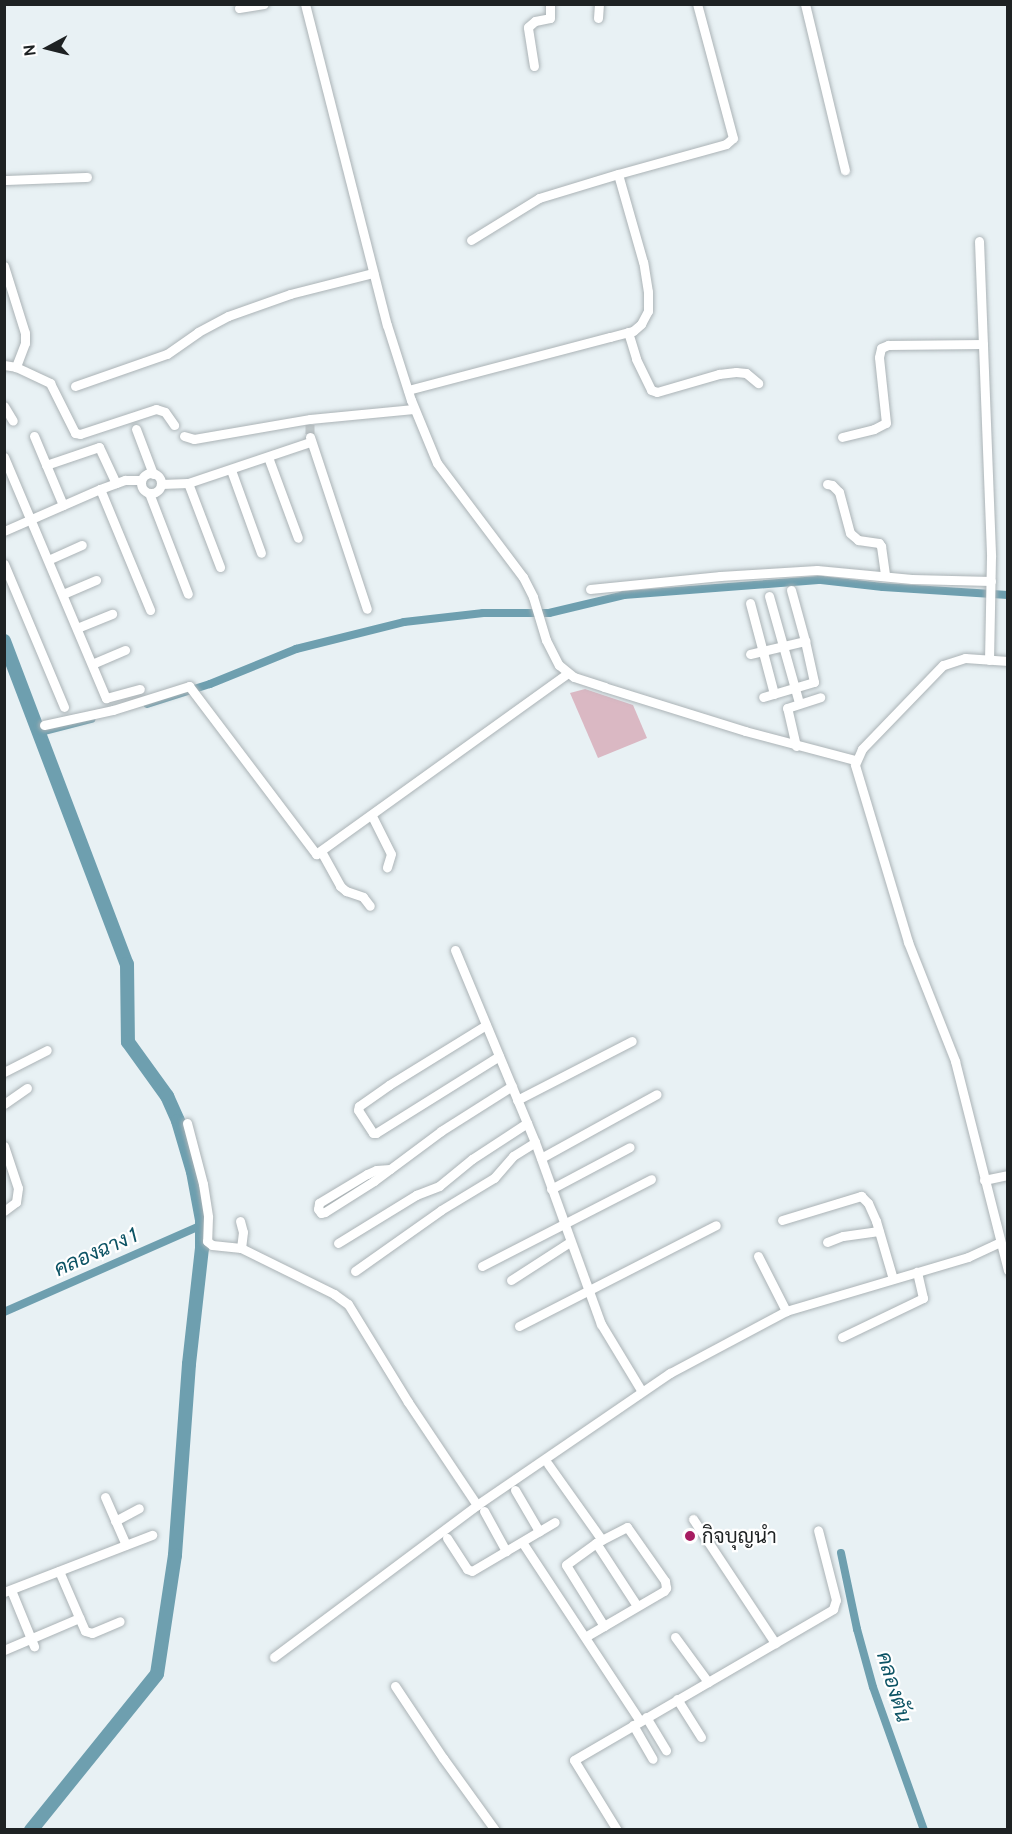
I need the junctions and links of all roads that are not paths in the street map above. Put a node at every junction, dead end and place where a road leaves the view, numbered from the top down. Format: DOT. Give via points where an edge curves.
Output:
graph roads {
  1 [pos="264,4"];
  2 [pos="305,4"];
  3 [pos="550,4"];
  4 [pos="599,4"];
  5 [pos="697,4"];
  6 [pos="805,4"];
  7 [pos="239,8"];
  8 [pos="598,18"];
  9 [pos="534,66"];
  10 [pos="845,170"];
  11 [pos="618,174"];
  12 [pos="87,177"];
  13 [pos="4,180"];
  14 [pos="471,240"];
  15 [pos="979,241"];
  16 [pos="4,266"];
  17 [pos="373,273"];
  18 [pos="628,332"];
  19 [pos="983,344"];
  20 [pos="4,365"];
  21 [pos="16,367"];
  22 [pos="758,383"];
  23 [pos="75,386"];
  24 [pos="413,389"];
  25 [pos="4,406"];
  26 [pos="414,409"];
  27 [pos="13,421"];
  28 [pos="174,424"];
  29 [pos="136,429"];
  30 [pos="34,436"];
  31 [pos="184,436"];
  32 [pos="842,437"];
  33 [pos="4,457"];
  34 [pos="268,457"];
  35 [pos="46,465"];
  36 [pos="231,470"];
  37 [pos="153,474"];
  38 [pos="141,480"];
  39 [pos="116,483"];
  40 [pos="188,483"];
  41 [pos="161,484"];
  42 [pos="827,484"];
  43 [pos="100,489"];
  44 [pos="149,493"];
  45 [pos="63,506"];
  46 [pos="32,520"];
  47 [pos="4,531"];
  48 [pos="298,537"];
  49 [pos="82,545"];
  50 [pos="261,554"];
  51 [pos="48,560"];
  52 [pos="4,564"];
  53 [pos="220,567"];
  54 [pos="885,576"];
  55 [pos="96,580"];
  56 [pos="991,583"];
  57 [pos="590,589"];
  58 [pos="791,590"];
  59 [pos="63,594"];
  60 [pos="188,594"];
  61 [pos="769,596"];
  62 [pos="750,603"];
  63 [pos="367,609"];
  64 [pos="150,610"];
  65 [pos="112,614"];
  66 [pos="77,628"];
  67 [pos="805,641"];
  68 [pos="783,647"];
  69 [pos="125,650"];
  70 [pos="763,652"];
  71 [pos="750,654"];
  72 [pos="989,660"];
  73 [pos="1008,662"];
  74 [pos="92,664"];
  75 [pos="568,673"];
  76 [pos="795,688"];
  77 [pos="140,689"];
  78 [pos="774,694"];
  79 [pos="763,697"];
  80 [pos="820,697"];
  81 [pos="799,703"];
  82 [pos="64,707"];
  83 [pos="44,725"];
  84 [pos="796,746"];
  85 [pos="855,760"];
  86 [pos="372,816"];
  87 [pos="322,853"];
  88 [pos="387,867"];
  89 [pos="370,906"];
  90 [pos="455,950"];
  91 [pos="486,1025"];
  92 [pos="632,1041"];
  93 [pos="47,1050"];
  94 [pos="499,1056"];
  95 [pos="4,1072"];
  96 [pos="512,1086"];
  97 [pos="27,1088"];
  98 [pos="657,1094"];
  99 [pos="518,1100"];
  100 [pos="4,1104"];
  101 [pos="187,1123"];
  102 [pos="527,1123"];
  103 [pos="535,1142"];
  104 [pos="4,1146"];
  105 [pos="630,1147"];
  106 [pos="541,1158"];
  107 [pos="390,1169"];
  108 [pos="1008,1175"];
  109 [pos="651,1179"];
  110 [pos="984,1180"];
  111 [pos="551,1189"];
  112 [pos="4,1211"];
  113 [pos="782,1220"];
  114 [pos="240,1221"];
  115 [pos="563,1225"];
  116 [pos="716,1225"];
  117 [pos="879,1231"];
  118 [pos="570,1242"];
  119 [pos="827,1242"];
  120 [pos="1000,1242"];
  121 [pos="338,1243"];
  122 [pos="242,1248"];
  123 [pos="758,1256"];
  124 [pos="482,1266"];
  125 [pos="1008,1270"];
  126 [pos="355,1271"];
  127 [pos="917,1272"];
  128 [pos="893,1279"];
  129 [pos="511,1280"];
  130 [pos="590,1292"];
  131 [pos="783,1313"];
  132 [pos="519,1326"];
  133 [pos="842,1337"];
  134 [pos="641,1390"];
  135 [pos="548,1464"];
  136 [pos="515,1490"];
  137 [pos="105,1497"];
  138 [pos="140,1508"];
  139 [pos="480,1508"];
  140 [pos="693,1519"];
  141 [pos="115,1521"];
  142 [pos="555,1522"];
  143 [pos="818,1530"];
  144 [pos="539,1531"];
  145 [pos="152,1535"];
  146 [pos="447,1538"];
  147 [pos="522,1542"];
  148 [pos="599,1542"];
  149 [pos="126,1545"];
  150 [pos="506,1551"];
  151 [pos="60,1571"];
  152 [pos="8,1591"];
  153 [pos="637,1606"];
  154 [pos="80,1618"];
  155 [pos="120,1621"];
  156 [pos="604,1626"];
  157 [pos="585,1637"];
  158 [pos="675,1637"];
  159 [pos="32,1642"];
  160 [pos="775,1642"];
  161 [pos="4,1650"];
  162 [pos="274,1657"];
  163 [pos="708,1682"];
  164 [pos="395,1686"];
  165 [pos="677,1699"];
  166 [pos="639,1721"];
  167 [pos="701,1737"];
  168 [pos="666,1750"];
  169 [pos="653,1759"];
  170 [pos="495,1830"];
  171 [pos="617,1830"];
  1 -- 7 [label="street"];
  2 -- 17 [label="street"];
  3 -- 9 [label="street" via="550,18 528,27"];
  4 -- 8 [label="street"];
  5 -- 11 [label="street" via="733,138 726,144"];
  6 -- 10 [label="street"];
  11 -- 14 [label="street" via="539,198"];
  11 -- 18 [label="street" via="648,292 648,311 641,324"];
  12 -- 13 [label="street"];
  15 -- 19 [label="street"];
  16 -- 21 [label="street" via="25,333"];
  17 -- 23 [label="street" via="290,294 228,316 166,354"];
  17 -- 24 [label="street"];
  18 -- 22 [label="street" via="651,390 657,392 736,372 746,373"];
  18 -- 24 [label="street"];
  19 -- 32 [label="street" via="884,346 879,357 886,423"];
  19 -- 56 [label="street"];
  20 -- 21 [label="street"];
  21 -- 28 [label="street" via="51,383 72,430 80,434 156,409 165,412"];
  24 -- 26 [label="street"];
  25 -- 27 [label="street"];
  26 -- 31 [label="street" via="194,439"];
  26 -- 75 [label="street" via="437,462 523,577 553,657"];
  29 -- 37 [label="street"];
  30 -- 35 [label="street"];
  33 -- 46 [label="street"];
  34 -- 36 [label="street"];
  34 -- 48 [label="street"];
  34 -- 63 [label="street" via="310,440"];
  35 -- 39 [label="street" via="99,447"];
  35 -- 45 [label="street"];
  36 -- 40 [label="street"];
  36 -- 50 [label="street"];
  37 -- 38 [label="street"];
  37 -- 41 [label="street"];
  38 -- 39 [label="street"];
  38 -- 44 [label="street" via="141,486"];
  39 -- 43 [label="street"];
  40 -- 41 [label="street"];
  40 -- 53 [label="street"];
  41 -- 44 [label="street"];
  42 -- 54 [label="street" via="839,492 850,533 858,540 881,546"];
  43 -- 45 [label="street"];
  43 -- 64 [label="street"];
  44 -- 60 [label="street"];
  45 -- 46 [label="street"];
  46 -- 47 [label="street"];
  46 -- 51 [label="street"];
  49 -- 51 [label="street"];
  51 -- 59 [label="street"];
  52 -- 82 [label="street"];
  54 -- 56 [label="street"];
  54 -- 57 [label="street" via="817,570"];
  55 -- 59 [label="street"];
  56 -- 72 [label="street"];
  58 -- 67 [label="street"];
  59 -- 66 [label="street"];
  61 -- 68 [label="street"];
  62 -- 70 [label="street"];
  65 -- 66 [label="street"];
  66 -- 74 [label="street"];
  67 -- 68 [label="street"];
  67 -- 76 [label="street" via="815,678 812,684"];
  68 -- 70 [label="street"];
  68 -- 76 [label="street"];
  69 -- 74 [label="street"];
  70 -- 71 [label="street"];
  70 -- 78 [label="street"];
  72 -- 73 [label="street"];
  72 -- 85 [label="street" via="965,658 943,665"];
  74 -- 77 [label="street" via="106,698"];
  75 -- 84 [label="street"];
  75 -- 86 [label="street"];
  76 -- 78 [label="street"];
  76 -- 81 [label="street"];
  78 -- 79 [label="street"];
  80 -- 81 [label="street"];
  81 -- 84 [label="street" via="787,708"];
  83 -- 87 [label="street" via="192,692 312,850"];
  84 -- 85 [label="street"];
  85 -- 110 [label="street" via="908,942 955,1061"];
  86 -- 87 [label="street"];
  86 -- 88 [label="street" via="391,854"];
  87 -- 89 [label="street" via="340,886 363,897"];
  90 -- 91 [label="street"];
  91 -- 94 [label="street"];
  91 -- 94 [label="street" via="389,1085 358,1110 376,1133"];
  92 -- 99 [label="street"];
  93 -- 95 [label="street"];
  94 -- 96 [label="street"];
  96 -- 99 [label="street"];
  96 -- 107 [label="street"];
  97 -- 100 [label="street"];
  98 -- 106 [label="street"];
  99 -- 102 [label="street"];
  101 -- 122 [label="street" via="202,1184 207,1241"];
  102 -- 103 [label="street"];
  102 -- 121 [label="street" via="439,1186 416,1195"];
  103 -- 106 [label="street"];
  103 -- 126 [label="street" via="513,1156 494,1178"];
  104 -- 112 [label="street" via="18,1188 15,1202"];
  105 -- 111 [label="street"];
  106 -- 111 [label="street"];
  107 -- 107 [label="street" via="376,1170 319,1203 320,1212"];
  108 -- 110 [label="street"];
  109 -- 115 [label="street"];
  110 -- 120 [label="street"];
  111 -- 115 [label="street"];
  113 -- 117 [label="street" via="861,1196 868,1203"];
  114 -- 122 [label="street"];
  115 -- 118 [label="street"];
  115 -- 124 [label="street"];
  116 -- 130 [label="street"];
  117 -- 119 [label="street"];
  117 -- 128 [label="street"];
  118 -- 129 [label="street"];
  118 -- 130 [label="street"];
  120 -- 125 [label="street"];
  120 -- 127 [label="street" via="968,1257"];
  122 -- 139 [label="street" via="343,1299"];
  123 -- 131 [label="street"];
  127 -- 128 [label="street"];
  127 -- 133 [label="street" via="923,1298"];
  128 -- 131 [label="street"];
  130 -- 132 [label="street"];
  130 -- 134 [label="street" via="606,1336"];
  131 -- 134 [label="street"];
  134 -- 139 [label="street"];
  135 -- 148 [label="street"];
  136 -- 144 [label="street"];
  137 -- 141 [label="street"];
  138 -- 141 [label="street"];
  139 -- 150 [label="street"];
  139 -- 162 [label="street"];
  140 -- 160 [label="street"];
  141 -- 149 [label="street"];
  142 -- 144 [label="street"];
  143 -- 160 [label="street" via="835,1605"];
  144 -- 147 [label="street"];
  145 -- 149 [label="street"];
  146 -- 150 [label="street" via="469,1571"];
  147 -- 150 [label="street"];
  147 -- 157 [label="street"];
  148 -- 153 [label="street"];
  148 -- 153 [label="street" via="624,1527 630,1528 665,1581 664,1591"];
  148 -- 156 [label="street" via="566,1565"];
  149 -- 151 [label="street"];
  151 -- 152 [label="street"];
  151 -- 154 [label="street"];
  152 -- 159 [label="street"];
  153 -- 156 [label="street"];
  154 -- 155 [label="street" via="88,1633"];
  154 -- 159 [label="street"];
  156 -- 157 [label="street"];
  157 -- 166 [label="street"];
  158 -- 163 [label="street"];
  159 -- 161 [label="street"];
  160 -- 163 [label="street"];
  163 -- 165 [label="street"];
  164 -- 170 [label="street"];
  165 -- 166 [label="street"];
  165 -- 167 [label="street"];
  166 -- 168 [label="street"];
  166 -- 169 [label="street"];
  166 -- 171 [label="street" via="574,1760"];
}
